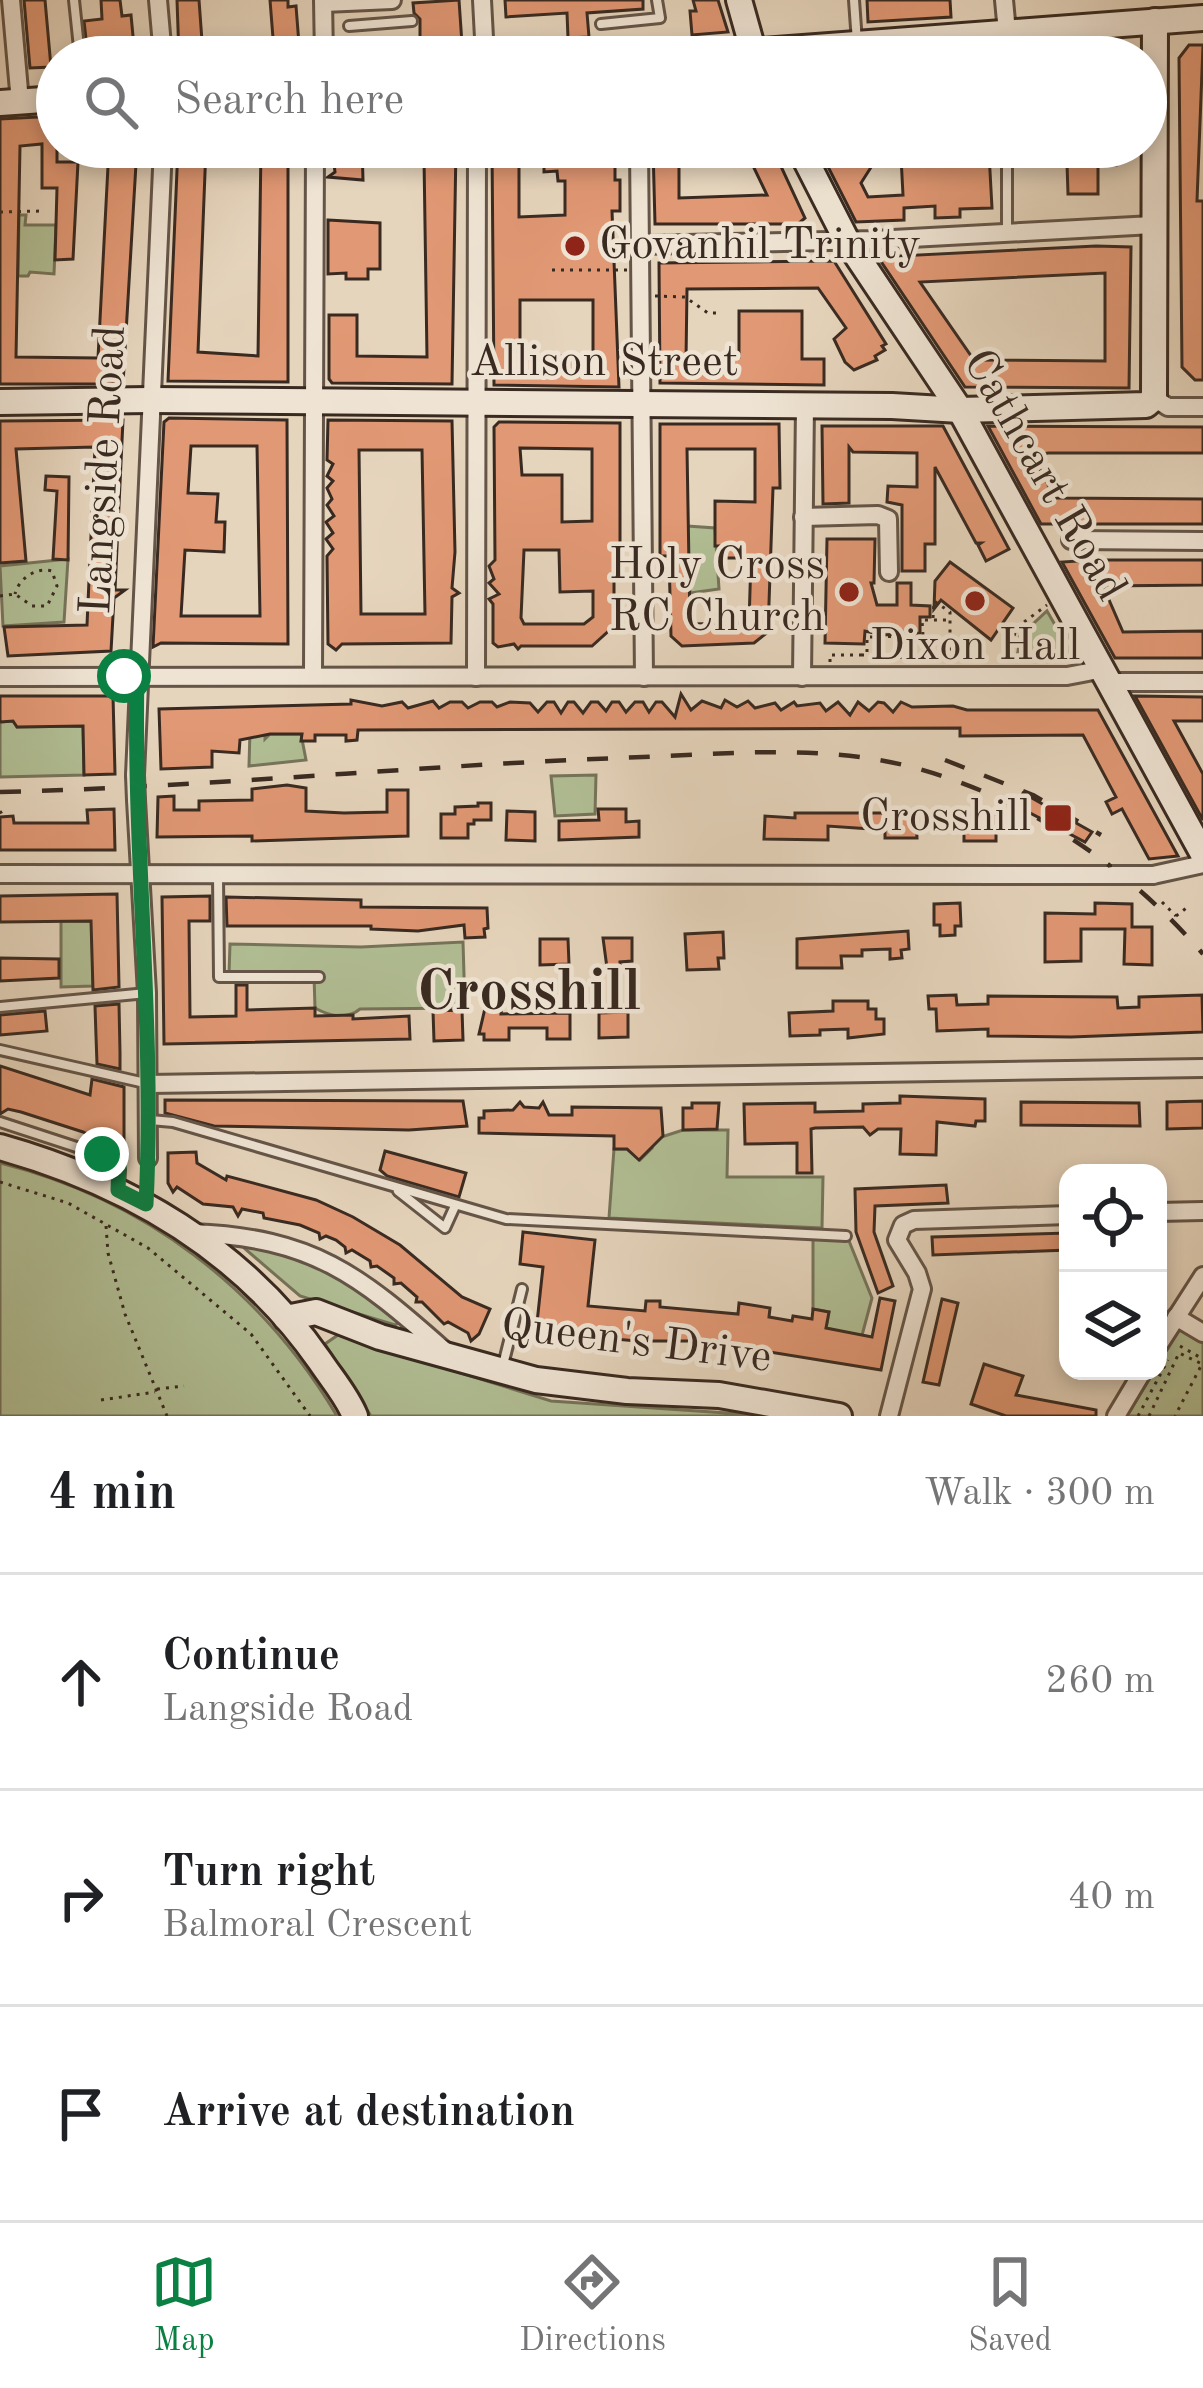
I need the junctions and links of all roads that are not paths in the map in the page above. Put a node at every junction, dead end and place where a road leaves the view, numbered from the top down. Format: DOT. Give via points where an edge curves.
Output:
graph roads {
  1 [pos="10,0"];
  2 [pos="74,0"];
  3 [pos="158,0"];
  4 [pos="391,0"];
  5 [pos="482,0"];
  6 [pos="658,0"];
  7 [pos="740,0"];
  8 [pos="854,0"];
  9 [pos="1004,1"];
  10 [pos="324,2"];
  11 [pos="1154,10"];
  12 [pos="1203,18"];
  13 [pos="412,21"];
  14 [pos="392,23"];
  15 [pos="601,24"];
  16 [pos="349,26"];
  17 [pos="1007,32"];
  18 [pos="78,36"];
  19 [pos="161,36"];
  20 [pos="324,36"];
  21 [pos="484,36"];
  22 [pos="749,36"];
  23 [pos="857,36"];
  24 [pos="952,36"];
  25 [pos="10,103"];
  26 [pos="162,168"];
  27 [pos="315,168"];
  28 [pos="477,168"];
  29 [pos="639,168"];
  30 [pos="810,168"];
  31 [pos="1007,168"];
  32 [pos="1153,168"];
  33 [pos="1153,225"];
  34 [pos="1007,231"];
  35 [pos="847,241"];
  36 [pos="640,245"];
  37 [pos="1154,398"];
  38 [pos="150,400"];
  39 [pos="0,402"];
  40 [pos="313,404"];
  41 [pos="479,405"];
  42 [pos="644,405"];
  43 [pos="805,405"];
  44 [pos="1203,407"];
  45 [pos="960,410"];
  46 [pos="803,517"];
  47 [pos="1071,541"];
  48 [pos="1203,541"];
  49 [pos="889,572"];
  50 [pos="313,675"];
  51 [pos="137,676"];
  52 [pos="476,676"];
  53 [pos="1107,676"];
  54 [pos="0,677"];
  55 [pos="644,677"];
  56 [pos="802,677"];
  57 [pos="1203,682"];
  58 [pos="1203,854"];
  59 [pos="1203,864"];
  60 [pos="139,873"];
  61 [pos="0,874"];
  62 [pos="218,876"];
  63 [pos="319,977"];
  64 [pos="147,993"];
  65 [pos="0,1007"];
  66 [pos="0,1050"];
  67 [pos="1203,1069"];
  68 [pos="149,1084"];
  69 [pos="150,1120"];
  70 [pos="0,1122"];
  71 [pos="0,1147"];
  72 [pos="148,1158"];
  73 [pos="397,1190"];
  74 [pos="113,1200"];
  75 [pos="455,1206"];
  76 [pos="1203,1211"];
  77 [pos="1167,1212"];
  78 [pos="1059,1215"];
  79 [pos="192,1233"];
  80 [pos="846,1236"];
  81 [pos="1203,1276"];
  82 [pos="522,1289"];
  83 [pos="1175,1317"];
  84 [pos="286,1318"];
  85 [pos="1167,1331"];
  86 [pos="1203,1334"];
  87 [pos="453,1359"];
  88 [pos="501,1372"];
  89 [pos="1138,1380"];
  90 [pos="355,1416"];
  91 [pos="839,1416"];
  92 [pos="889,1416"];
  93 [pos="1116,1416"];
  1 -- 25 [label="street"];
  2 -- 18 [label="lane"];
  3 -- 19 [label="street"];
  4 -- 10 [label="street"];
  4 -- 14 [label="lane"];
  5 -- 21 [label="street"];
  6 -- 15 [label="lane" via="660,18"];
  7 -- 22 [label="street"];
  8 -- 23 [label="lane"];
  9 -- 17 [label="street"];
  10 -- 20 [label="street"];
  11 -- 12 [label="street"];
  11 -- 17 [label="street"];
  13 -- 14 [label="lane"];
  14 -- 16 [label="lane"];
  17 -- 24 [label="street"];
  26 -- 38 [label="street, Langside Road"];
  27 -- 40 [label="street"];
  28 -- 41 [label="street"];
  29 -- 36 [label="street"];
  30 -- 35 [label="street, Cathcart Road"];
  31 -- 34 [label="lane"];
  32 -- 33 [label="street"];
  33 -- 34 [label="street"];
  33 -- 37 [label="street"];
  34 -- 35 [label="street"];
  35 -- 36 [label="street"];
  35 -- 45 [label="street, Cathcart Road"];
  36 -- 42 [label="street"];
  37 -- 44 [label="street, Allison Street" via="1168,407"];
  37 -- 45 [label="street, Allison Street" via="1133,408"];
  38 -- 39 [label="street, Allison Street"];
  38 -- 40 [label="street, Allison Street"];
  38 -- 51 [label="street, Langside Road"];
  40 -- 41 [label="street, Allison Street"];
  40 -- 50 [label="street"];
  41 -- 42 [label="street, Allison Street"];
  41 -- 52 [label="street"];
  42 -- 43 [label="street, Allison Street"];
  42 -- 55 [label="street"];
  43 -- 45 [label="street, Allison Street"];
  43 -- 46 [label="street"];
  45 -- 53 [label="street, Cathcart Road"];
  46 -- 49 [label="street" via="888,519"];
  46 -- 56 [label="street"];
  47 -- 48 [label="street"];
  50 -- 51 [label="street"];
  50 -- 52 [label="street"];
  51 -- 54 [label="street"];
  51 -- 60 [label="street, Langside Road, bridge"];
  52 -- 55 [label="street"];
  53 -- 56 [label="street"];
  53 -- 57 [label="street"];
  53 -- 58 [label="street, Cathcart Road"];
  55 -- 56 [label="street"];
  59 -- 62 [label="street, bridge" via="1112,875"];
  60 -- 61 [label="street"];
  60 -- 62 [label="street"];
  60 -- 64 [label="street, Langside Road"];
  62 -- 63 [label="lane" via="219,977"];
  64 -- 65 [label="lane"];
  64 -- 68 [label="street, Langside Road"];
  66 -- 68 [label="lane"];
  67 -- 68 [label="street"];
  68 -- 69 [label="street, Langside Road"];
  69 -- 72 [label="street, Langside Road"];
  69 -- 73 [label="lane"];
  70 -- 74 [label="lane" via="110,1158 119,1166"];
  71 -- 74 [label="street"];
  73 -- 75 [label="lane"];
  73 -- 75 [label="lane" via="445,1228"];
  74 -- 79 [label="street"];
  75 -- 80 [label="lane" via="534,1222"];
  76 -- 77 [label="street"];
  78 -- 92 [label="street" via="903,1225 897,1240 922,1289"];
  79 -- 84 [label="street"];
  79 -- 87 [label="street" via="264,1239 322,1259 382,1297"];
  81 -- 83 [label="street"];
  82 -- 88 [label="lane"];
  83 -- 85 [label="street"];
  83 -- 86 [label="street"];
  84 -- 87 [label="street, Queen's Drive" via="316,1312"];
  84 -- 90 [label="street"];
  87 -- 88 [label="street, Queen's Drive"];
  88 -- 91 [label="street, Queen's Drive"];
  89 -- 93 [label="street"];
}
